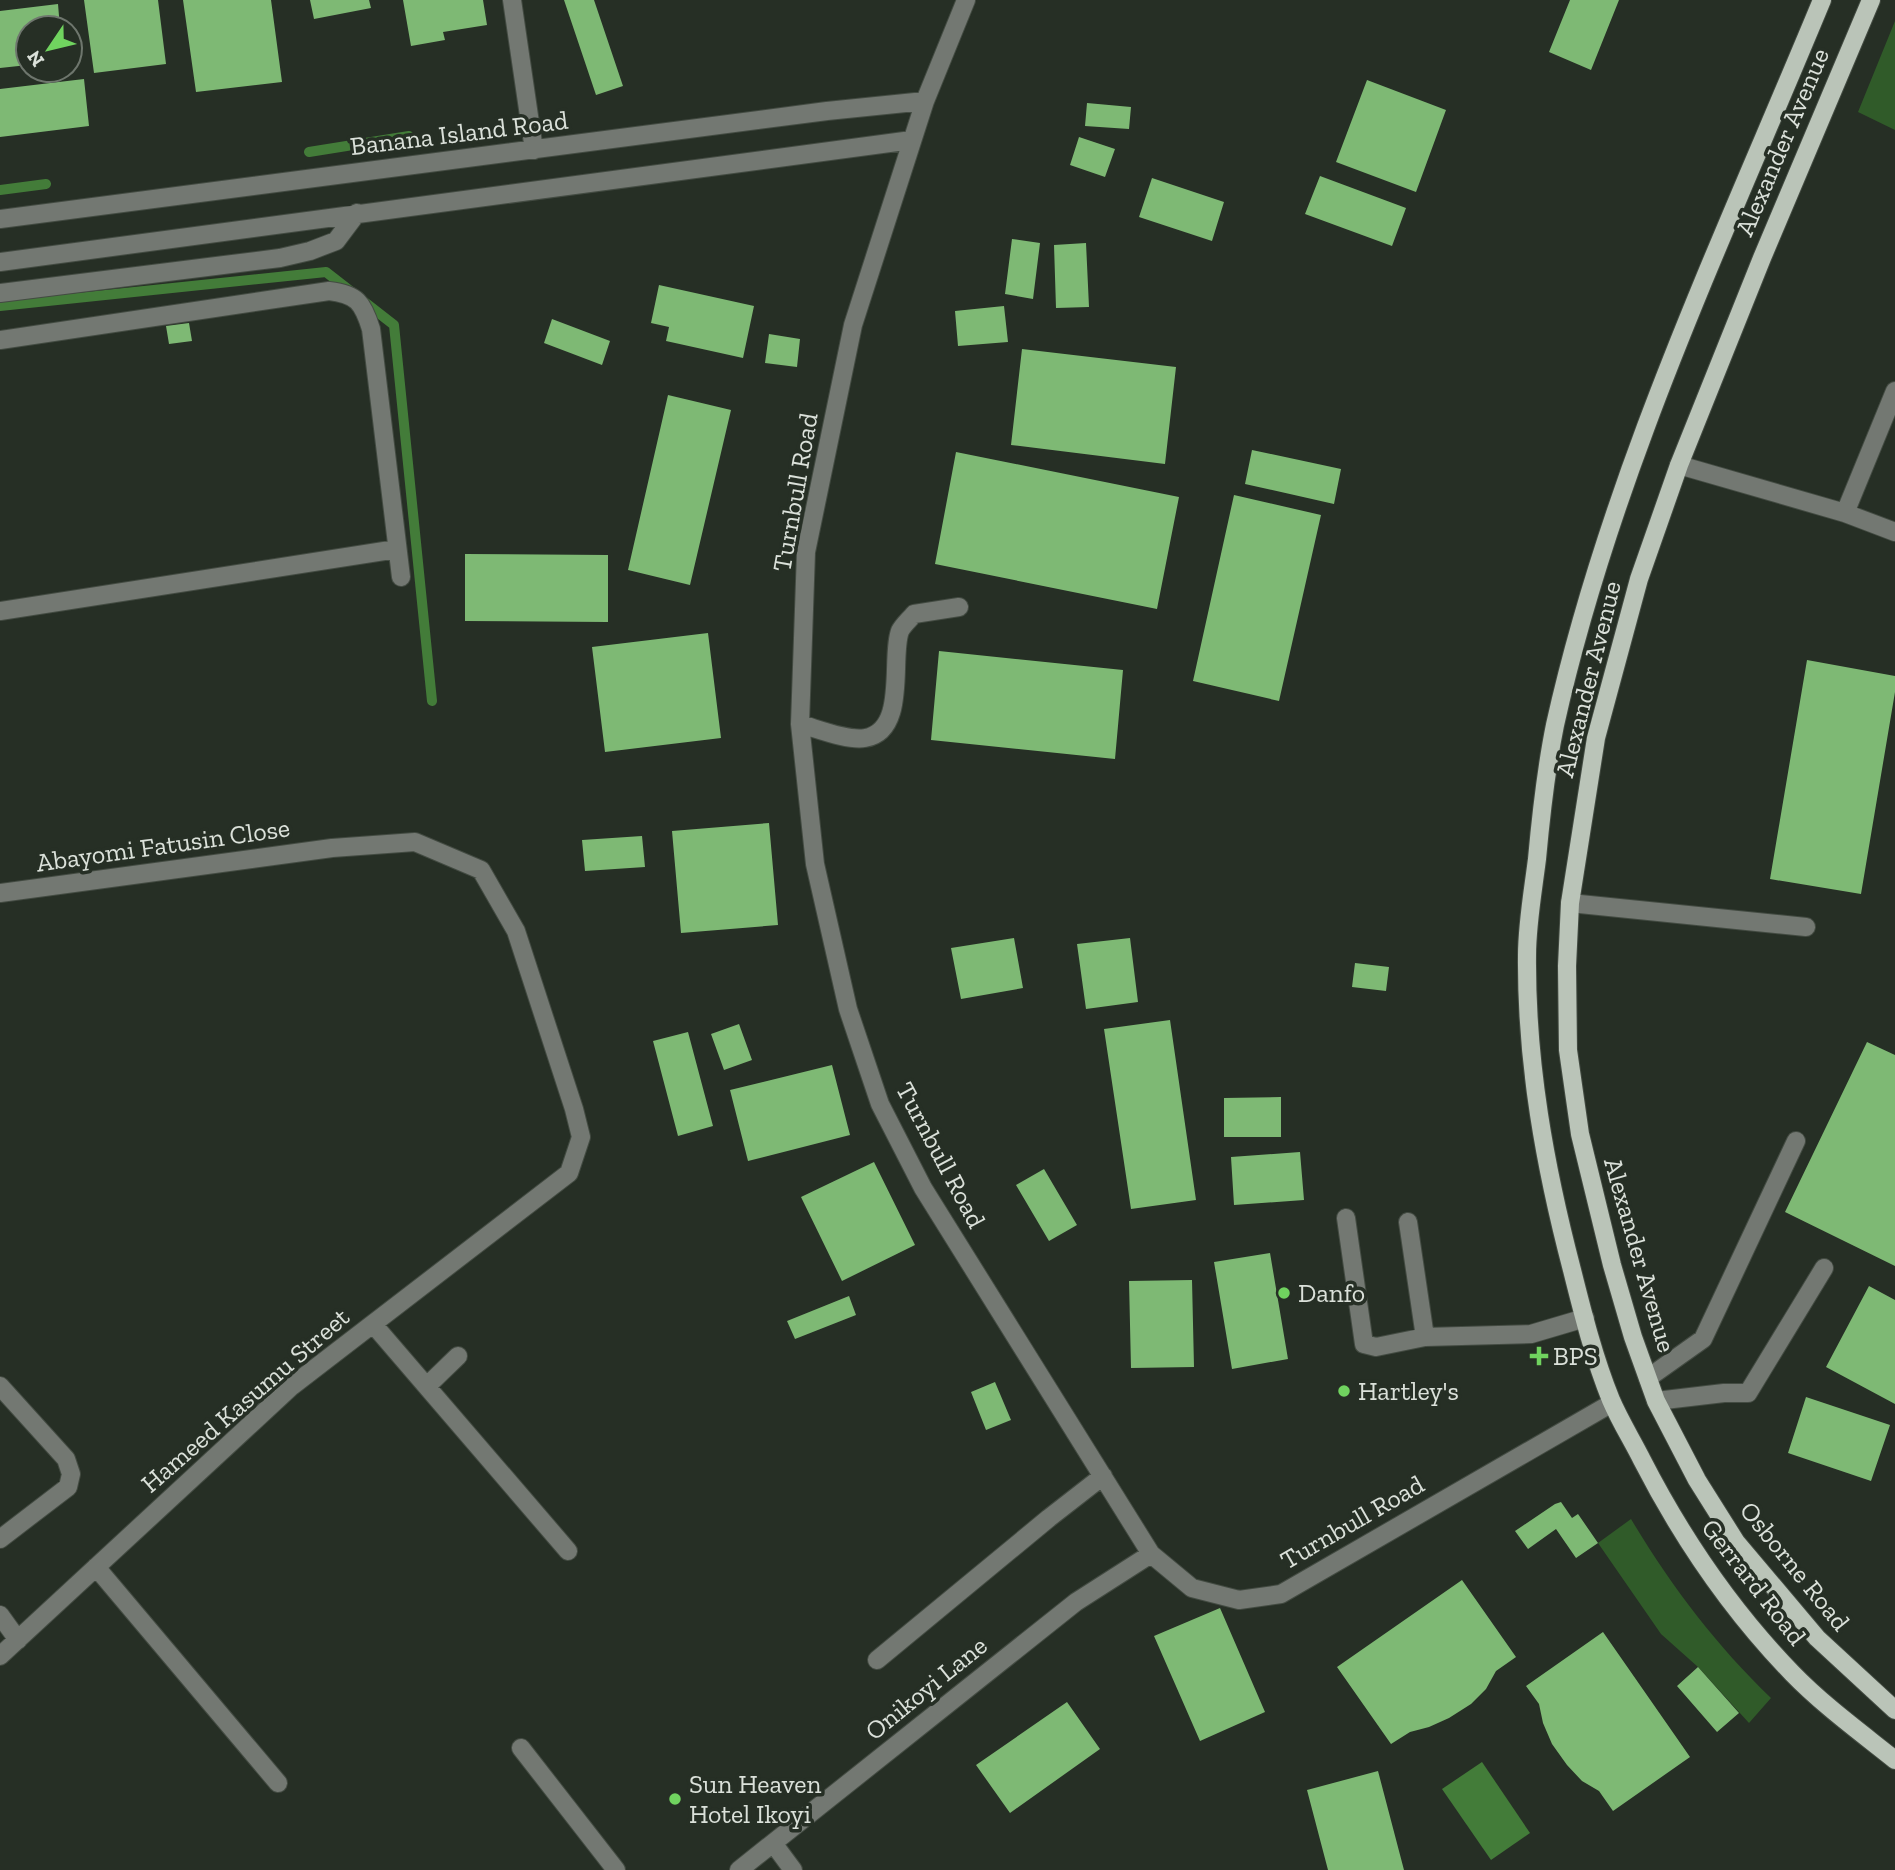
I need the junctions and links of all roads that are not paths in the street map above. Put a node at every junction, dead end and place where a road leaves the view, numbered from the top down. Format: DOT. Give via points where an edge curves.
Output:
graph roads {
  1 [pos="512,0"];
  2 [pos="966,0"];
  3 [pos="1822,0"];
  4 [pos="1871,0"];
  5 [pos="925,101"];
  6 [pos="912,139"];
  7 [pos="534,150"];
  8 [pos="357,213"];
  9 [pos="0,219"];
  10 [pos="0,262"];
  11 [pos="0,293"];
  12 [pos="0,340"];
  13 [pos="1895,391"];
  14 [pos="1679,465"];
  15 [pos="1845,513"];
  16 [pos="1895,531"];
  17 [pos="397,549"];
  18 [pos="401,577"];
  19 [pos="959,607"];
  20 [pos="0,611"];
  21 [pos="800,724"];
  22 [pos="0,893"];
  23 [pos="1570,903"];
  24 [pos="1806,927"];
  25 [pos="1796,1141"];
  26 [pos="569,1172"];
  27 [pos="1346,1218"];
  28 [pos="1408,1222"];
  29 [pos="1824,1268"];
  30 [pos="1585,1318"];
  31 [pos="373,1324"];
  32 [pos="1425,1337"];
  33 [pos="458,1356"];
  34 [pos="1648,1378"];
  35 [pos="0,1386"];
  36 [pos="427,1387"];
  37 [pos="1656,1401"];
  38 [pos="1612,1403"];
  39 [pos="1103,1476"];
  40 [pos="0,1539"];
  41 [pos="568,1551"];
  42 [pos="1151,1554"];
  43 [pos="96,1567"];
  44 [pos="0,1615"];
  45 [pos="18,1640"];
  46 [pos="0,1656"];
  47 [pos="877,1660"];
  48 [pos="1895,1710"];
  49 [pos="521,1748"];
  50 [pos="1895,1760"];
  51 [pos="278,1783"];
  52 [pos="773,1843"];
  53 [pos="616,1870"];
  54 [pos="739,1870"];
  55 [pos="793,1870"];
  1 -- 7 [label="street"];
  2 -- 5 [label="street, Turnbull Road"];
  3 -- 30 [label="main road, Alexander Avenue" via="1673,358 1611,527 1554,729 1527,952 1531,1041 1552,1195"];
  4 -- 14 [label="main road, Alexander Avenue"];
  5 -- 6 [label="street, Turnbull Road"];
  5 -- 7 [label="street, Banana Island Road"];
  6 -- 8 [label="street"];
  6 -- 21 [label="street, Turnbull Road" via="853,325 806,552"];
  7 -- 9 [label="street, Banana Island Road"];
  8 -- 10 [label="street"];
  8 -- 11 [label="street" via="336,241 280,258"];
  12 -- 17 [label="street" via="329,291 358,300 372,329"];
  13 -- 15 [label="street"];
  14 -- 15 [label="street"];
  14 -- 23 [label="main road, Alexander Avenue" via="1639,579 1596,738"];
  15 -- 16 [label="street"];
  17 -- 18 [label="street"];
  17 -- 20 [label="street"];
  19 -- 21 [label="street" via="914,614 900,631 895,697 888,720 876,733 850,737"];
  21 -- 39 [label="street, Turnbull Road" via="815,864 848,1009 880,1104 923,1188"];
  22 -- 26 [label="street, Abayomi Fatusin Close" via="332,848 415,842 481,870 516,931 574,1109 581,1137"];
  23 -- 24 [label="street"];
  23 -- 34 [label="main road, Alexander Avenue" via="1569,1050 1580,1134 1612,1265"];
  25 -- 34 [label="street" via="1703,1339"];
  26 -- 31 [label="street, Hameed Kasumu Street"];
  27 -- 32 [label="street" via="1364,1344 1376,1347"];
  28 -- 32 [label="street"];
  29 -- 37 [label="street" via="1748,1394"];
  30 -- 32 [label="street" via="1531,1334"];
  30 -- 38 [label="main road, Alexander Avenue"];
  31 -- 36 [label="street"];
  31 -- 43 [label="street, Hameed Kasumu Street" via="292,1386"];
  33 -- 36 [label="street"];
  34 -- 37 [label="main road, Alexander Avenue"];
  35 -- 40 [label="street" via="66,1459 71,1474 68,1487"];
  36 -- 41 [label="street"];
  37 -- 48 [label="main road, Osborne Road" via="1735,1542 1816,1638"];
  38 -- 42 [label="street, Turnbull Road" via="1281,1594 1239,1600 1192,1588"];
  38 -- 50 [label="main road, Gerrard Road" via="1672,1517 1737,1612 1794,1675"];
  39 -- 42 [label="street, Turnbull Road"];
  39 -- 47 [label="street"];
  42 -- 52 [label="street, Onikoyi Lane" via="1076,1602"];
  43 -- 45 [label="street, Hameed Kasumu Street"];
  43 -- 51 [label="street"];
  44 -- 45 [label="street"];
  45 -- 46 [label="street, Hameed Kasumu Street"];
  49 -- 53 [label="street"];
  52 -- 54 [label="street, Onikoyi Lane"];
  52 -- 55 [label="street"];
}
